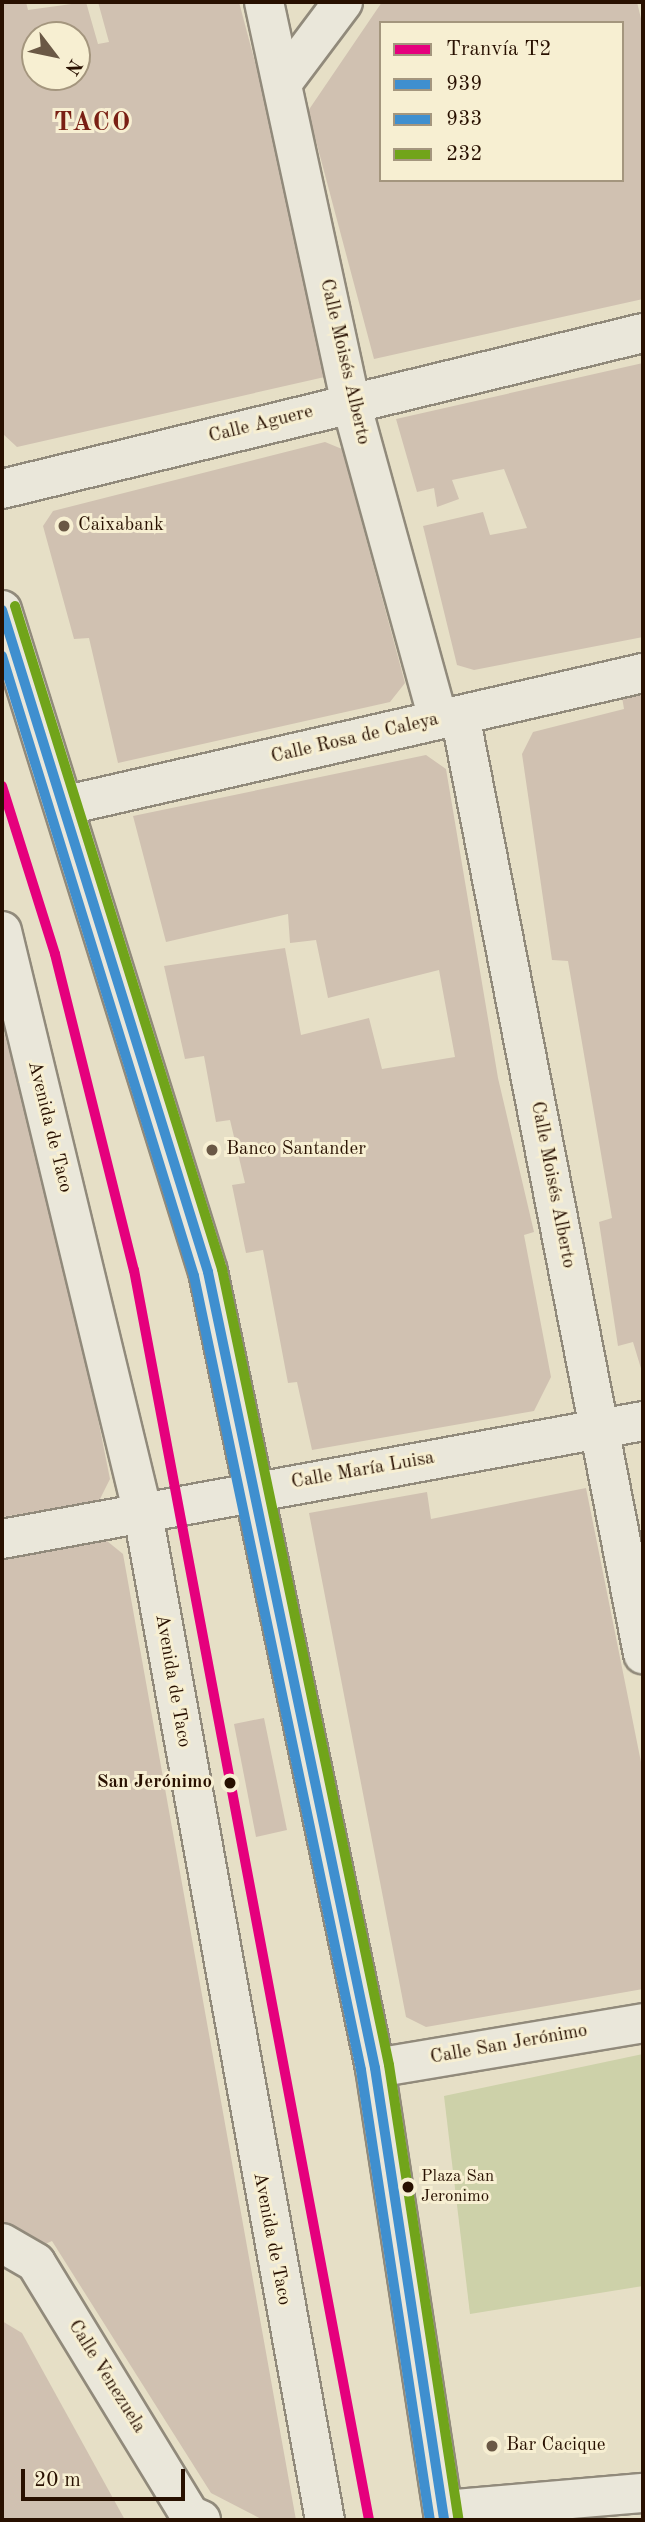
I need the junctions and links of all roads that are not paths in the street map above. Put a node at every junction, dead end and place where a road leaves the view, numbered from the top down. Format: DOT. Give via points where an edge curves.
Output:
graph roads {
  1 [pos="264,2"];
  2 [pos="342,2"];
  3 [pos="283,82"];
  4 [pos="643,333"];
  5 [pos="351,403"];
  6 [pos="2,489"];
  7 [pos="2,610"];
  8 [pos="643,673"];
  9 [pos="449,717"];
  10 [pos="67,805"];
  11 [pos="2,930"];
  12 [pos="643,1421"];
  13 [pos="599,1430"];
  14 [pos="258,1489"];
  15 [pos="143,1514"];
  16 [pos="2,1539"];
  17 [pos="643,1654"];
  18 [pos="643,2023"];
  19 [pos="375,2068"];
  20 [pos="2,2244"];
  21 [pos="643,2493"];
  22 [pos="443,2515"];
  23 [pos="201,2520"];
  24 [pos="325,2520"];
  1 -- 3 [label="street, Calle Moisés Alberto"];
  2 -- 3 [label="street"];
  3 -- 5 [label="street, Calle Moisés Alberto"];
  4 -- 5 [label="street, Calle Aguere"];
  5 -- 6 [label="street, Calle Aguere"];
  5 -- 9 [label="street, Calle Moisés Alberto"];
  7 -- 10 [label="street"];
  8 -- 9 [label="street, Calle Rosa de Caleya"];
  9 -- 10 [label="street, Calle Rosa de Caleya"];
  9 -- 13 [label="street, Calle Moisés Alberto"];
  10 -- 14 [label="street" via="208,1272"];
  11 -- 15 [label="street, Avenida de Taco"];
  12 -- 13 [label="street, Calle María Luisa"];
  13 -- 14 [label="street, Calle María Luisa"];
  13 -- 17 [label="street, Calle Moisés Alberto"];
  14 -- 15 [label="street, Calle María Luisa"];
  14 -- 19 [label="street"];
  15 -- 16 [label="street, Calle María Luisa"];
  15 -- 24 [label="street, Avenida de Taco"];
  18 -- 19 [label="street, Calle San Jerónimo"];
  19 -- 22 [label="street"];
  20 -- 23 [label="street, Calle Venezuela" via="36,2263 190,2515"];
  21 -- 22 [label="street"];
}
